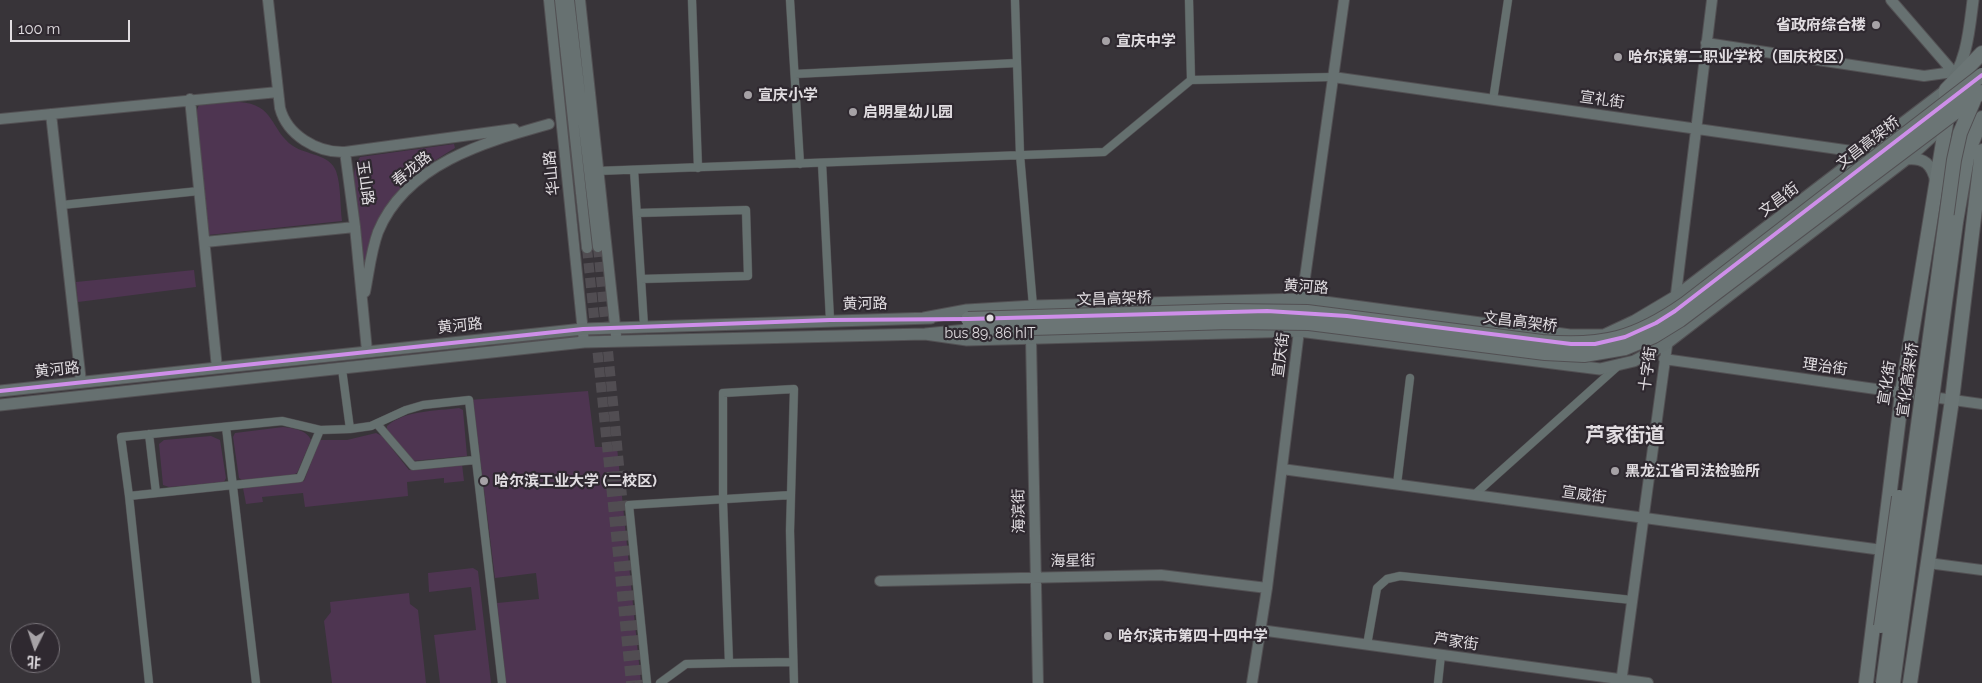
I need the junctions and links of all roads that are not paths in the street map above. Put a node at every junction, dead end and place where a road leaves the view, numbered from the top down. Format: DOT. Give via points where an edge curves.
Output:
graph roads {
  1 [pos="268,0"];
  2 [pos="549,0"];
  3 [pos="560,0"];
  4 [pos="569,0"];
  5 [pos="580,0"];
  6 [pos="692,0"];
  7 [pos="790,0"];
  8 [pos="1015,0"];
  9 [pos="1189,0"];
  10 [pos="1344,0"];
  11 [pos="1508,0"];
  12 [pos="1712,0"];
  13 [pos="1891,0"];
  14 [pos="1973,0"];
  15 [pos="1706,43"];
  16 [pos="1982,54"];
  17 [pos="1017,63"];
  18 [pos="795,74"];
  19 [pos="1956,75"];
  20 [pos="1982,75"];
  21 [pos="1333,76"];
  22 [pos="1191,80"];
  23 [pos="1946,90"];
  24 [pos="1978,90"];
  25 [pos="278,92"];
  26 [pos="190,99"];
  27 [pos="1493,100"];
  28 [pos="1982,105"];
  29 [pos="51,114"];
  30 [pos="1982,118"];
  31 [pos="0,119"];
  32 [pos="562,122"];
  33 [pos="549,124"];
  34 [pos="1946,124"];
  35 [pos="1695,128"];
  36 [pos="1982,151"];
  37 [pos="345,152"];
  38 [pos="1866,153"];
  39 [pos="1020,155"];
  40 [pos="1906,159"];
  41 [pos="822,163"];
  42 [pos="800,164"];
  43 [pos="698,168"];
  44 [pos="634,170"];
  45 [pos="597,171"];
  46 [pos="1936,185"];
  47 [pos="199,190"];
  48 [pos="62,205"];
  49 [pos="637,213"];
  50 [pos="1951,221"];
  51 [pos="355,227"];
  52 [pos="205,242"];
  53 [pos="598,247"];
  54 [pos="587,248"];
  55 [pos="641,279"];
  56 [pos="1676,296"];
  57 [pos="1302,300"];
  58 [pos="363,302"];
  59 [pos="1033,306"];
  60 [pos="924,318"];
  61 [pos="830,320"];
  62 [pos="968,325"];
  63 [pos="644,326"];
  64 [pos="615,327"];
  65 [pos="583,329"];
  66 [pos="1299,331"];
  67 [pos="925,334"];
  68 [pos="1031,339"];
  69 [pos="617,341"];
  70 [pos="584,342"];
  71 [pos="1666,344"];
  72 [pos="367,351"];
  73 [pos="1664,359"];
  74 [pos="1618,366"];
  75 [pos="217,368"];
  76 [pos="342,369"];
  77 [pos="1410,378"];
  78 [pos="81,382"];
  79 [pos="0,391"];
  80 [pos="1902,393"];
  81 [pos="1952,400"];
  82 [pos="1982,404"];
  83 [pos="0,405"];
  84 [pos="377,424"];
  85 [pos="226,427"];
  86 [pos="350,429"];
  87 [pos="320,430"];
  88 [pos="149,434"];
  89 [pos="475,460"];
  90 [pos="1282,469"];
  91 [pos="1397,484"];
  92 [pos="233,485"];
  93 [pos="156,493"];
  94 [pos="791,495"];
  95 [pos="1474,495"];
  96 [pos="129,496"];
  97 [pos="723,501"];
  98 [pos="1643,518"];
  99 [pos="1882,550"];
  100 [pos="1928,563"];
  101 [pos="1982,570"];
  102 [pos="1035,576"];
  103 [pos="880,581"];
  104 [pos="1267,588"];
  105 [pos="1632,600"];
  106 [pos="1260,630"];
  107 [pos="1367,645"];
  108 [pos="1441,655"];
  109 [pos="793,662"];
  110 [pos="729,663"];
  111 [pos="1621,681"];
  112 [pos="149,683"];
  113 [pos="256,683"];
  114 [pos="502,683"];
  115 [pos="646,683"];
  116 [pos="660,683"];
  117 [pos="794,683"];
  118 [pos="1038,683"];
  119 [pos="1252,683"];
  120 [pos="1438,683"];
  121 [pos="1648,683"];
  122 [pos="1866,683"];
  123 [pos="1872,683"];
  124 [pos="1883,683"];
  125 [pos="1893,683"];
  126 [pos="1904,683"];
  127 [pos="1910,683"];
  1 -- 25 [label="street, 玉山路"];
  2 -- 32 [label="street, 华山路"];
  3 -- 54 [label="street"];
  4 -- 53 [label="street"];
  5 -- 45 [label="street"];
  6 -- 43 [label="street"];
  7 -- 18 [label="street"];
  8 -- 17 [label="street"];
  9 -- 22 [label="street"];
  10 -- 21 [label="street, 宣庆街"];
  11 -- 27 [label="street"];
  12 -- 15 [label="street, 十字街"];
  13 -- 19 [label="street"];
  14 -- 19 [label="main road" via="1968,38"];
  15 -- 19 [label="street" via="1924,76"];
  15 -- 35 [label="street, 十字街"];
  16 -- 19 [label="highway"];
  16 -- 24 [label="main road"];
  17 -- 18 [label="street"];
  17 -- 39 [label="street"];
  18 -- 42 [label="street"];
  19 -- 23 [label="highway"];
  19 -- 24 [label="street"];
  20 -- 62 [label="highway, 文昌高架桥, bridge" via="1675,311 1656,323 1612,341 1542,342 1307,312 1227,312"];
  21 -- 22 [label="street"];
  21 -- 27 [label="street, 宣礼街"];
  21 -- 57 [label="street, 宣庆街"];
  22 -- 39 [label="street" via="1104,152"];
  23 -- 34 [label="highway, 宣化街"];
  23 -- 38 [label="main road, 文昌街"];
  24 -- 28 [label="street"];
  24 -- 34 [label="main road"];
  24 -- 50 [label="highway, 宣化高架桥, bridge" via="1960,133"];
  24 -- 62 [label="highway, 文昌高架桥, bridge" via="1680,320 1642,342 1604,353 1545,353 1301,322"];
  25 -- 26 [label="street"];
  25 -- 37 [label="street, 玉山路" via="281,113 291,130 320,148 335,153"];
  26 -- 29 [label="street"];
  26 -- 47 [label="street"];
  27 -- 35 [label="street, 宣礼街"];
  29 -- 31 [label="street"];
  29 -- 48 [label="street"];
  30 -- 50 [label="highway, 宣化高架桥" via="1968,152"];
  32 -- 33 [label="street"];
  32 -- 65 [label="street, 华山路"];
  33 -- 37 [label="street"];
  33 -- 58 [label="street, 春龙路" via="501,137 454,156 435,167 402,196 378,233"];
  34 -- 40 [label="main road"];
  34 -- 46 [label="highway, 宣化街"];
  35 -- 38 [label="street, 宣礼街"];
  35 -- 56 [label="street, 十字街"];
  36 -- 81 [label="highway"];
  37 -- 51 [label="street, 玉山路"];
  38 -- 56 [label="main road, 文昌街"];
  39 -- 41 [label="street"];
  39 -- 59 [label="street"];
  40 -- 46 [label="main road" via="1928,162"];
  40 -- 71 [label="main road"];
  41 -- 42 [label="street"];
  41 -- 61 [label="street"];
  42 -- 43 [label="street"];
  43 -- 44 [label="street"];
  44 -- 45 [label="street"];
  44 -- 49 [label="street"];
  45 -- 64 [label="street"];
  46 -- 80 [label="highway, 宣化街"];
  47 -- 48 [label="street"];
  47 -- 52 [label="street"];
  48 -- 78 [label="street"];
  49 -- 55 [label="street"];
  49 -- 55 [label="street" via="746,210 748,276"];
  50 -- 123 [label="highway, bridge" via="1928,290"];
  50 -- 124 [label="highway, 宣化高架桥, bridge"];
  50 -- 125 [label="highway, 宣化高架桥, bridge"];
  50 -- 126 [label="highway, bridge" via="1956,294"];
  51 -- 52 [label="street"];
  51 -- 58 [label="street, 玉山路"];
  52 -- 75 [label="street"];
  55 -- 63 [label="street"];
  56 -- 57 [label="main road, 黄河路" via="1604,335 1570,334"];
  56 -- 71 [label="street, 十字街"];
  57 -- 59 [label="main road, 黄河路"];
  57 -- 66 [label="street, 宣庆街"];
  58 -- 72 [label="street, 玉山路"];
  59 -- 60 [label="main road, 黄河路" via="967,310"];
  60 -- 61 [label="main road, 黄河路"];
  60 -- 62 [label="main road, 黄河路"];
  61 -- 63 [label="main road, 黄河路"];
  62 -- 67 [label="main road, 黄河路"];
  63 -- 64 [label="main road, 黄河路"];
  64 -- 65 [label="main road, 黄河路"];
  64 -- 69 [label="street"];
  65 -- 70 [label="street, 华山路"];
  65 -- 72 [label="main road, 黄河路"];
  66 -- 68 [label="main road, 黄河路"];
  66 -- 74 [label="main road, 黄河路" via="1600,369"];
  66 -- 90 [label="street, 宣庆街"];
  67 -- 68 [label="main road, 黄河路" via="967,340"];
  67 -- 69 [label="main road, 黄河路"];
  68 -- 102 [label="street, 海滨街"];
  69 -- 70 [label="main road, 黄河路"];
  70 -- 76 [label="main road, 黄河路"];
  71 -- 73 [label="street, 十字街"];
  71 -- 74 [label="main road, 黄河路"];
  72 -- 75 [label="main road, 黄河路"];
  73 -- 80 [label="street, 理治街"];
  73 -- 98 [label="street, 十字街"];
  74 -- 95 [label="street"];
  75 -- 78 [label="main road, 黄河路"];
  76 -- 83 [label="main road, 黄河路"];
  76 -- 86 [label="street"];
  77 -- 91 [label="street"];
  78 -- 79 [label="main road, 黄河路"];
  80 -- 81 [label="street, 理治街"];
  80 -- 99 [label="highway, 宣化街"];
  81 -- 82 [label="street, 理治街"];
  81 -- 100 [label="highway"];
  84 -- 86 [label="street"];
  84 -- 89 [label="street" via="413,466"];
  84 -- 89 [label="street" via="423,405 469,400"];
  85 -- 87 [label="street" via="282,421"];
  85 -- 88 [label="street"];
  85 -- 92 [label="street"];
  86 -- 87 [label="street"];
  87 -- 92 [label="street" via="300,478"];
  88 -- 93 [label="street"];
  88 -- 96 [label="street" via="122,437"];
  89 -- 114 [label="street"];
  90 -- 91 [label="street, 宣威街"];
  90 -- 104 [label="street, 宣庆街"];
  91 -- 95 [label="street, 宣威街"];
  92 -- 93 [label="street"];
  92 -- 113 [label="street"];
  93 -- 96 [label="street"];
  94 -- 97 [label="street"];
  94 -- 97 [label="street" via="794,389 722,393"];
  94 -- 109 [label="street"];
  95 -- 98 [label="street, 宣威街"];
  96 -- 112 [label="street"];
  97 -- 110 [label="street"];
  97 -- 115 [label="street" via="629,505"];
  98 -- 99 [label="street, 宣威街"];
  98 -- 105 [label="street, 十字街"];
  99 -- 122 [label="highway, 宣化街"];
  100 -- 101 [label="street"];
  100 -- 127 [label="highway"];
  102 -- 103 [label="street, 海星街"];
  102 -- 104 [label="street, 海星街" via="1161,575"];
  102 -- 118 [label="street, 海滨街"];
  104 -- 106 [label="street, 宣庆街"];
  105 -- 107 [label="street" via="1400,576 1387,579 1377,588"];
  105 -- 111 [label="street, 十字街"];
  106 -- 107 [label="street, 芦家街"];
  106 -- 119 [label="street, 宣庆街"];
  107 -- 108 [label="street, 芦家街"];
  108 -- 111 [label="street, 芦家街"];
  108 -- 120 [label="street"];
  109 -- 110 [label="street"];
  109 -- 117 [label="street"];
  110 -- 116 [label="street" via="686,664"];
  111 -- 121 [label="street, 芦家街"];
}
